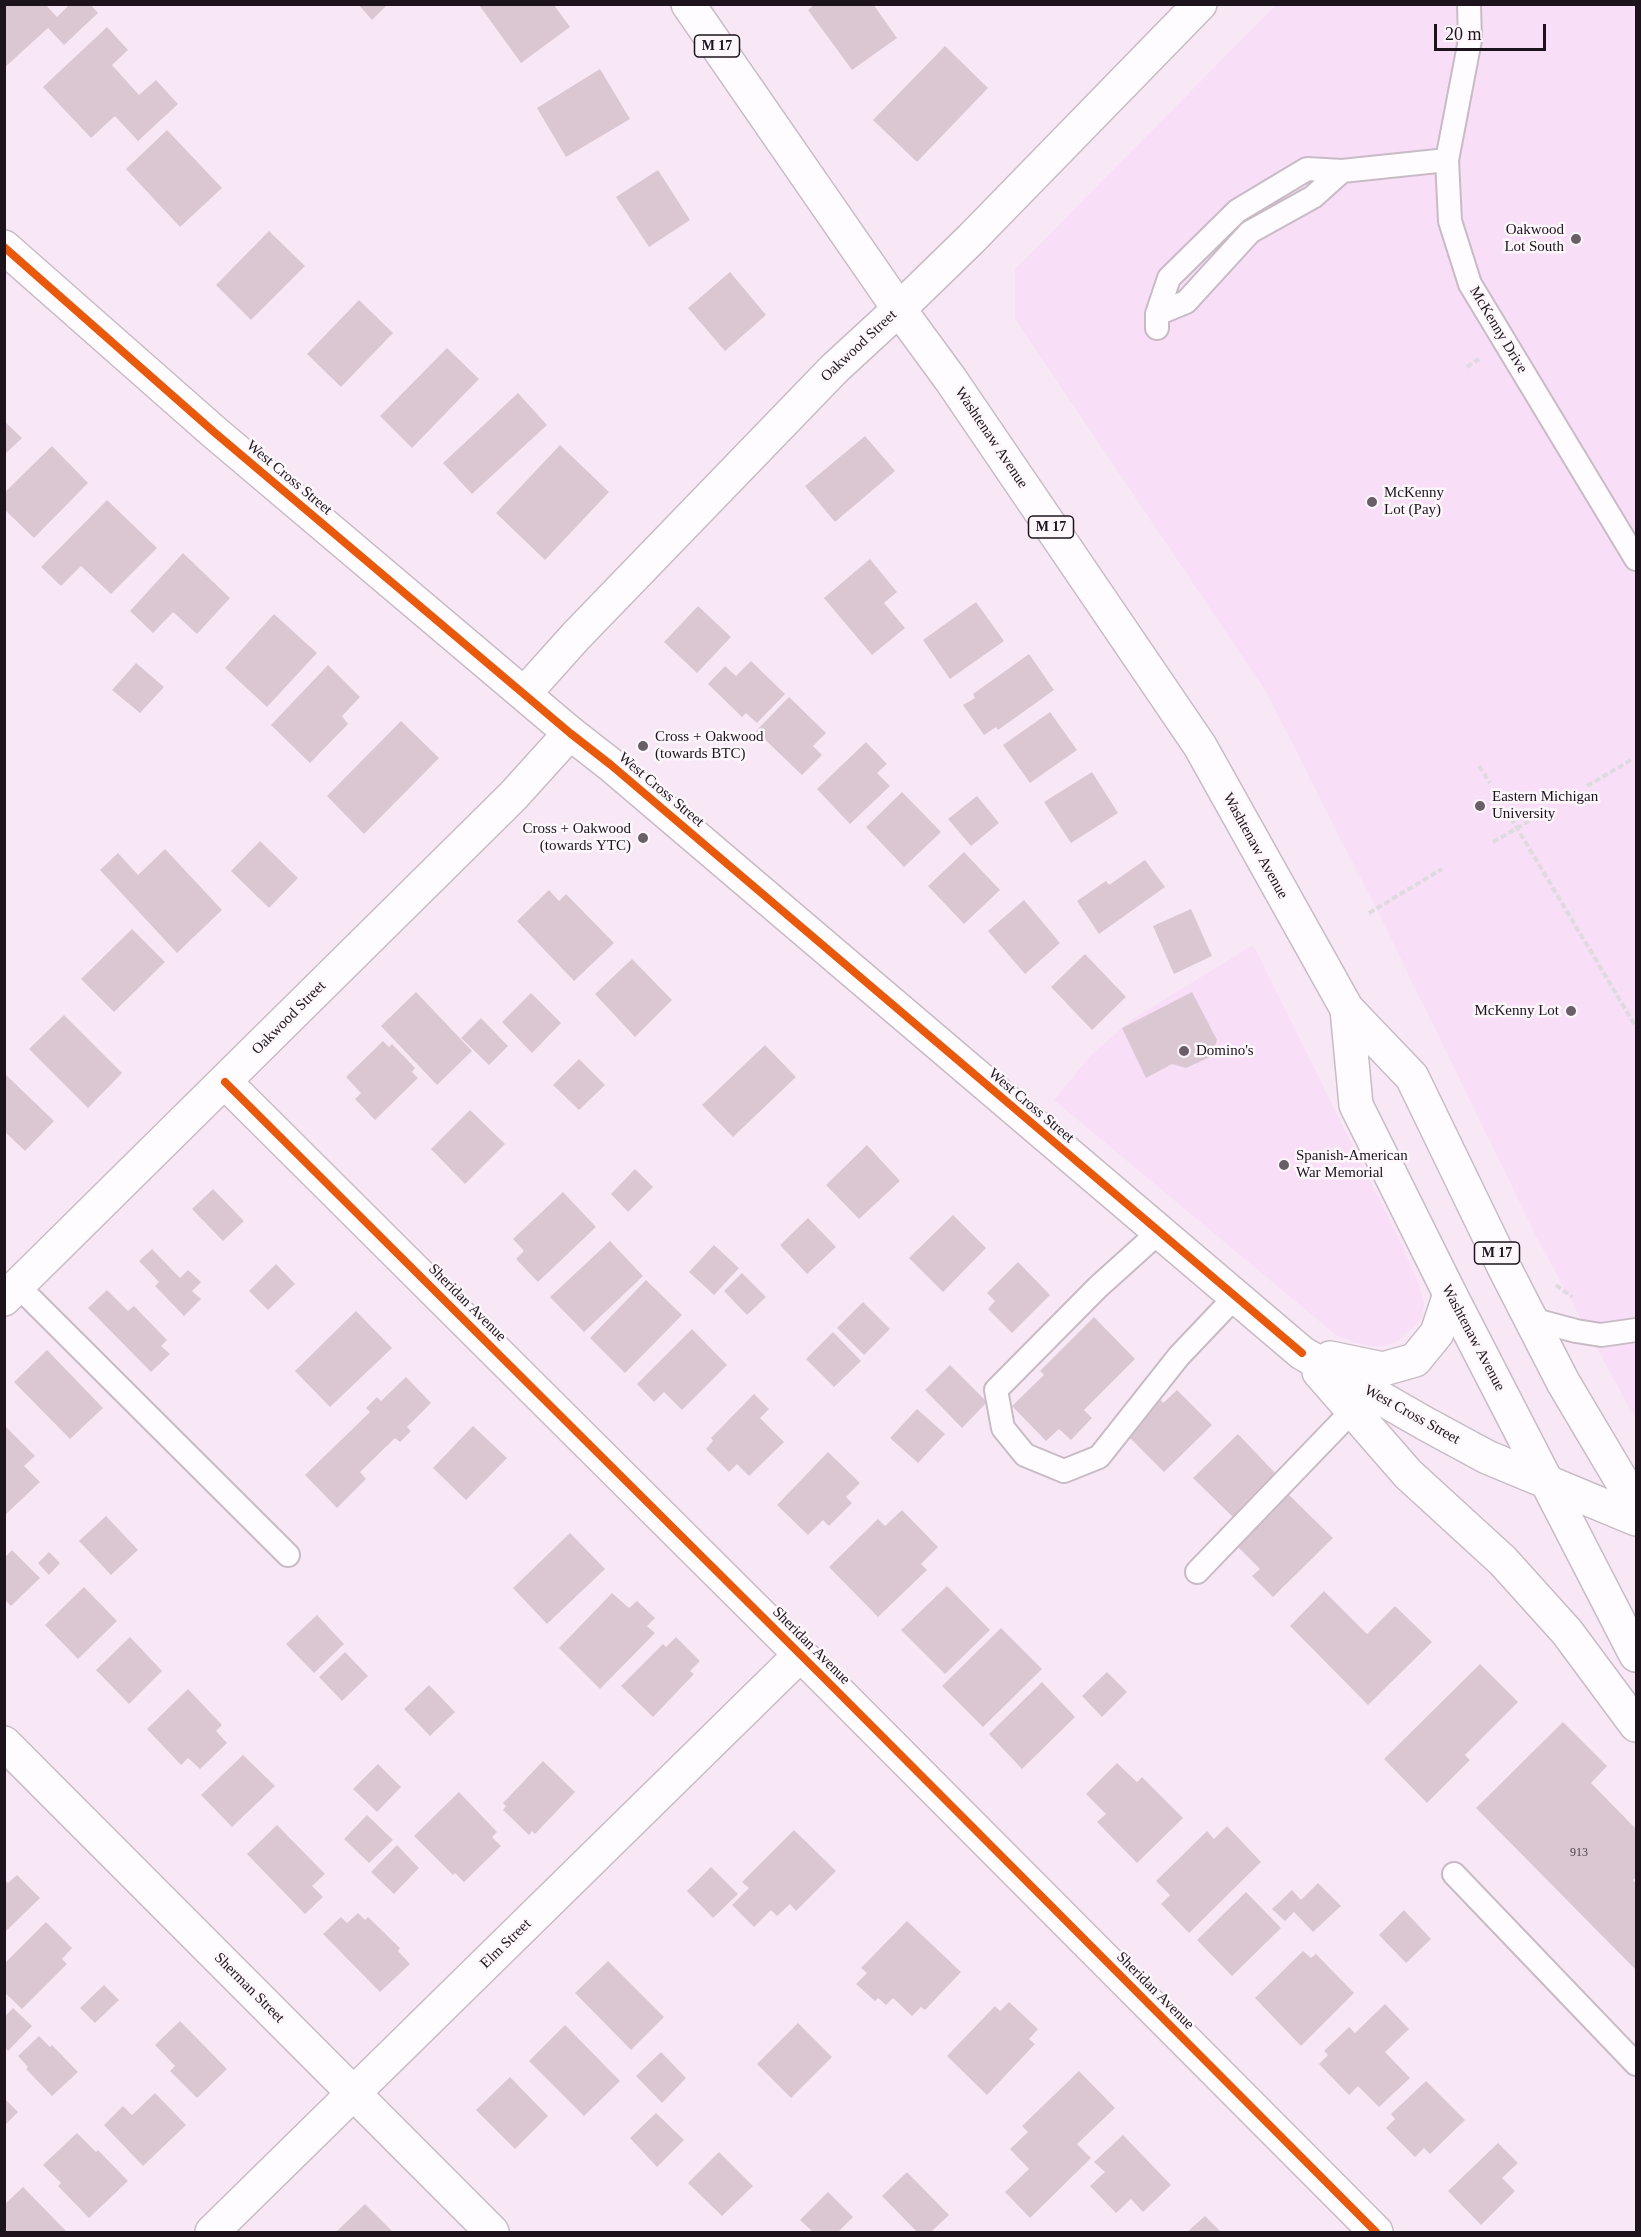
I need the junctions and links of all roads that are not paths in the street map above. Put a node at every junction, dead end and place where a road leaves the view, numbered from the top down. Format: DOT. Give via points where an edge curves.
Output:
graph roads {
  1 [pos="688,4"];
  2 [pos="1200,4"];
  3 [pos="1469,4"];
  4 [pos="1447,160"];
  5 [pos="4,247"];
  6 [pos="899,309"];
  7 [pos="1157,321"];
  8 [pos="1636,559"];
  9 [pos="524,694"];
  10 [pos="570,733"];
  11 [pos="1347,1009"];
  12 [pos="225,1082"];
  13 [pos="1159,1232"];
  14 [pos="11,1293"];
  15 [pos="1450,1294"];
  16 [pos="1235,1297"];
  17 [pos="1531,1319"];
  18 [pos="1636,1330"];
  19 [pos="1302,1353"];
  20 [pos="1353,1410"];
  21 [pos="1550,1485"];
  22 [pos="1636,1505"];
  23 [pos="1636,1519"];
  24 [pos="288,1555"];
  25 [pos="1197,1572"];
  26 [pos="800,1655"];
  27 [pos="1636,1655"];
  28 [pos="1636,1725"];
  29 [pos="4,1743"];
  30 [pos="1454,1875"];
  31 [pos="1636,2064"];
  32 [pos="354,2093"];
  33 [pos="212,2232"];
  34 [pos="492,2232"];
  35 [pos="1376,2232"];
  1 -- 6 [label="main road, Washtenaw Avenue / M 17"];
  2 -- 6 [label="main road, Oakwood Street"];
  3 -- 4 [label="lane, McKenny Drive" via="1470,40"];
  4 -- 7 [label="lane" via="1342,171 1307,169 1237,211 1169,278"];
  4 -- 8 [label="lane, McKenny Drive" via="1450,220 1470,284"];
  5 -- 9 [label="main road, West Cross Street" via="214,432"];
  6 -- 9 [label="main road, Oakwood Street" via="834,369"];
  6 -- 11 [label="main road, Washtenaw Avenue / M 17" via="1200,746"];
  9 -- 10 [label="main road, West Cross Street"];
  10 -- 12 [label="main road, Oakwood Street" via="513,796"];
  10 -- 13 [label="main road, West Cross Street"];
  11 -- 15 [label="main road, Washtenaw Avenue / M 17" via="1356,1105"];
  11 -- 17 [label="main road, Washtenaw Avenue / M 17" via="1412,1077"];
  12 -- 14 [label="main road, Oakwood Street"];
  12 -- 26 [label="main road, Sheridan Avenue"];
  13 -- 16 [label="main road, West Cross Street"];
  13 -- 16 [label="lane" via="996,1390 1003,1428 1025,1455 1064,1471 1099,1457 1179,1356"];
  14 -- 24 [label="lane"];
  15 -- 19 [label="main road" via="1437,1334 1415,1360 1383,1369"];
  15 -- 21 [label="main road, Washtenaw Avenue / M 17"];
  16 -- 19 [label="main road, West Cross Street"];
  17 -- 18 [label="lane" via="1601,1335"];
  17 -- 22 [label="main road, Washtenaw Avenue / M 17" via="1563,1382"];
  19 -- 20 [label="main road"];
  19 -- 21 [label="main road, West Cross Street" via="1487,1457"];
  20 -- 25 [label="lane"];
  20 -- 28 [label="main road" via="1408,1474 1503,1561 1567,1632"];
  21 -- 23 [label="main road, West Cross Street"];
  21 -- 27 [label="main road, Washtenaw Avenue / M 17"];
  26 -- 32 [label="main road, Elm Street"];
  26 -- 35 [label="main road, Sheridan Avenue"];
  29 -- 32 [label="main road, Sherman Street"];
  30 -- 31 [label="lane"];
  32 -- 33 [label="main road, Elm Street"];
  32 -- 34 [label="main road, Sherman Street"];
}
